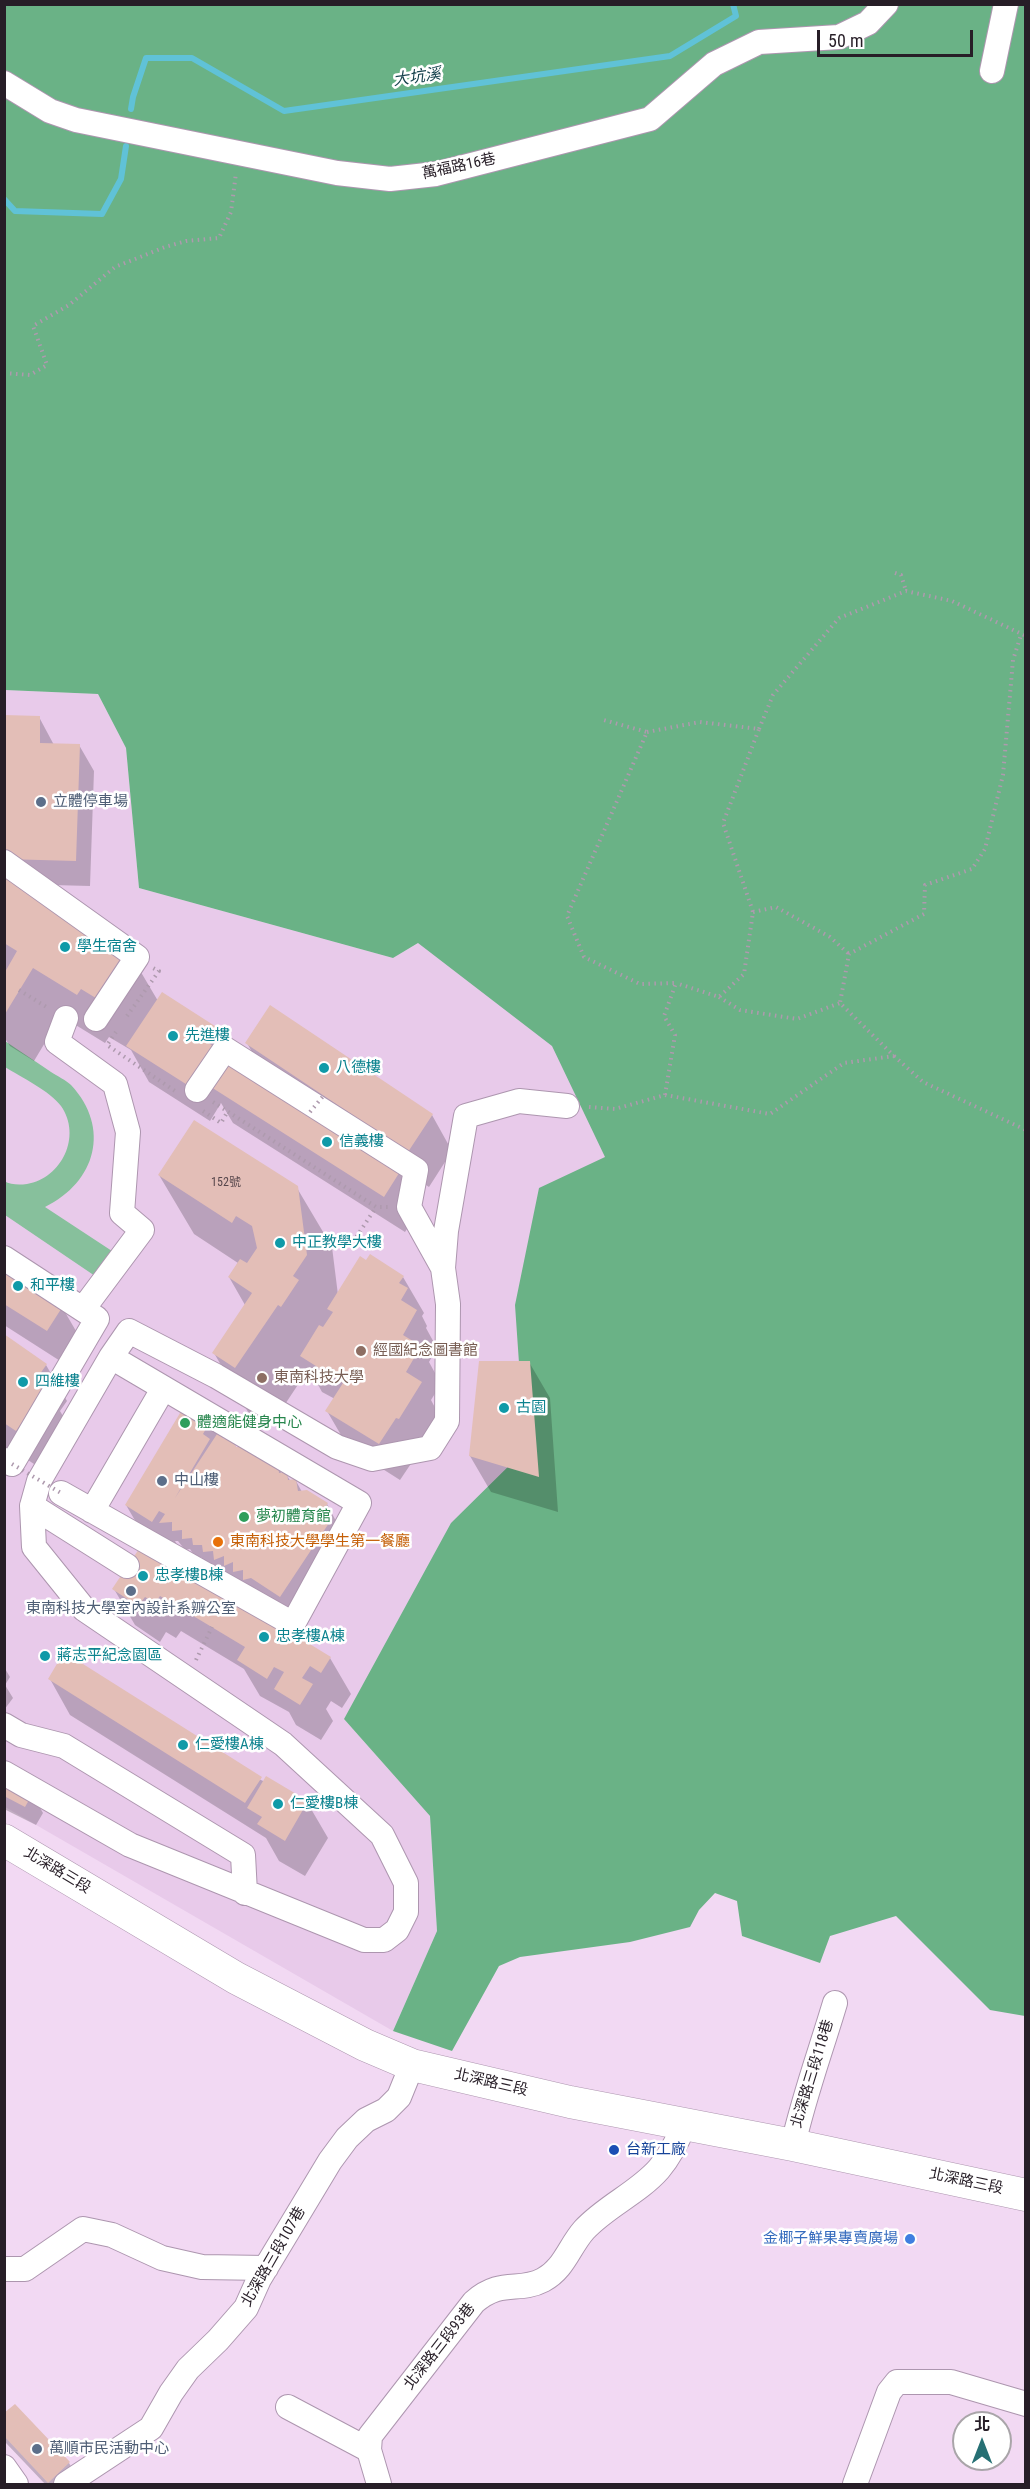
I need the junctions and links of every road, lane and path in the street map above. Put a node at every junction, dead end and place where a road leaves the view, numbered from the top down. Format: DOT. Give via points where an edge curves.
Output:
graph roads {
  1 [pos="886,4"];
  2 [pos="1006,4"];
  3 [pos="992,71"];
  4 [pos="4,83"];
  5 [pos="239,152"];
  6 [pos="4,373"];
  7 [pos="896,573"];
  8 [pos="906,591"];
  9 [pos="1023,636"];
  10 [pos="600,719"];
  11 [pos="759,729"];
  12 [pos="647,732"];
  13 [pos="4,862"];
  14 [pos="753,912"];
  15 [pos="849,954"];
  16 [pos="159,971"];
  17 [pos="676,983"];
  18 [pos="20,990"];
  19 [pos="719,997"];
  20 [pos="840,1003"];
  21 [pos="126,1017"];
  22 [pos="66,1018"];
  23 [pos="96,1019"];
  24 [pos="120,1026"];
  25 [pos="894,1056"];
  26 [pos="324,1095"];
  27 [pos="665,1095"];
  28 [pos="192,1098"];
  29 [pos="567,1106"];
  30 [pos="228,1112"];
  31 [pos="310,1112"];
  32 [pos="1026,1130"];
  33 [pos="376,1207"];
  34 [pos="410,1207"];
  35 [pos="350,1247"];
  36 [pos="4,1258"];
  37 [pos="443,1268"];
  38 [pos="90,1314"];
  39 [pos="129,1332"];
  40 [pos="111,1357"];
  41 [pos="163,1389"];
  42 [pos="8,1462"];
  43 [pos="61,1493"];
  44 [pos="32,1506"];
  45 [pos="92,1511"];
  46 [pos="128,1566"];
  47 [pos="212,1627"];
  48 [pos="194,1662"];
  49 [pos="4,1725"];
  50 [pos="4,1773"];
  51 [pos="4,1840"];
  52 [pos="244,1893"];
  53 [pos="835,2003"];
  54 [pos="412,2065"];
  55 [pos="684,2125"];
  56 [pos="793,2145"];
  57 [pos="1026,2195"];
  58 [pos="266,2268"];
  59 [pos="4,2270"];
  60 [pos="1026,2404"];
  61 [pos="288,2407"];
  62 [pos="369,2450"];
  63 [pos="4,2468"];
  64 [pos="16,2484"];
  65 [pos="66,2484"];
  66 [pos="379,2484"];
  67 [pos="855,2484"];
  1 -- 5 [label="street, 萬福路16巷" via="868,23 839,37 759,42 714,64 650,119 436,174 390,179 337,173"];
  2 -- 3 [label="street"];
  4 -- 5 [label="street, 萬福路16巷" via="50,111 76,120"];
  5 -- 6 [label="path" via="231,212 219,238 175,244 115,267 69,305 33,326 48,365 30,375"];
  7 -- 8 [label="path" via="902,575"];
  8 -- 9 [label="path" via="952,601"];
  8 -- 11 [label="path" via="839,618 773,695"];
  9 -- 15 [label="path" via="1013,660 1003,775 985,849 972,869 925,885 924,914"];
  10 -- 12 [label="path"];
  11 -- 12 [label="path" via="700,722"];
  11 -- 14 [label="path" via="723,823"];
  12 -- 17 [label="path" via="567,916 584,957 640,984"];
  13 -- 23 [label="street" via="137,957"];
  14 -- 15 [label="path" via="776,907 830,937"];
  14 -- 19 [label="path" via="744,974"];
  15 -- 20 [label="path"];
  16 -- 21 [label="path"];
  17 -- 19 [label="path"];
  17 -- 27 [label="path" via="664,1016 675,1035"];
  18 -- 22 [label="path"];
  19 -- 20 [label="path" via="740,1010 797,1019"];
  20 -- 25 [label="path"];
  22 -- 38 [label="street" via="57,1042 115,1084 128,1131 122,1213 142,1230"];
  24 -- 28 [label="path" via="107,1045"];
  25 -- 27 [label="path" via="844,1063 770,1114"];
  25 -- 32 [label="path" via="923,1082"];
  26 -- 31 [label="path, bridge"];
  27 -- 29 [label="path" via="615,1109"];
  28 -- 30 [label="path"];
  28 -- 30 [label="path" via="221,1123"];
  28 -- 34 [label="street" via="225,1049 416,1170"];
  29 -- 37 [label="street" via="519,1101 466,1116"];
  30 -- 33 [label="path"];
  33 -- 34 [label="path"];
  33 -- 35 [label="path"];
  34 -- 37 [label="street"];
  36 -- 38 [label="street"];
  37 -- 39 [label="street" via="448,1304 447,1421 430,1448 372,1459 337,1447 216,1376"];
  38 -- 39 [label="street"];
  38 -- 42 [label="street"];
  39 -- 40 [label="street"];
  40 -- 41 [label="street"];
  40 -- 44 [label="street" via="39,1481"];
  41 -- 45 [label="street"];
  41 -- 45 [label="street" via="359,1503 293,1624"];
  42 -- 43 [label="path, bridge"];
  43 -- 45 [label="street"];
  44 -- 46 [label="street"];
  44 -- 52 [label="street" via="34,1547 84,1609 283,1744 382,1835 406,1883 406,1912 397,1930 384,1940 364,1940"];
  47 -- 48 [label="path"];
  49 -- 52 [label="street" via="21,1735 64,1746 243,1856"];
  50 -- 52 [label="street" via="130,1845"];
  51 -- 54 [label="main road, 北深路三段" via="236,1978"];
  53 -- 56 [label="street, 北深路三段118巷" via="803,2099"];
  54 -- 55 [label="main road, 北深路三段"];
  54 -- 58 [label="street, 北深路三段107巷" via="399,2097 386,2110 366,2120 330,2161"];
  55 -- 56 [label="main road, 北深路三段"];
  55 -- 62 [label="street, 北深路三段93巷" via="659,2169 583,2231 555,2271 532,2284 498,2288 474,2302 370,2436"];
  56 -- 57 [label="main road, 北深路三段"];
  58 -- 59 [label="street" via="202,2266 162,2258 112,2235 83,2229 25,2269"];
  58 -- 65 [label="street, 北深路三段107巷" via="246,2308 188,2369 151,2428"];
  60 -- 67 [label="street" via="951,2382 897,2382 889,2392"];
  61 -- 62 [label="street"];
  62 -- 66 [label="street"];
  63 -- 64 [label="street"];
}
